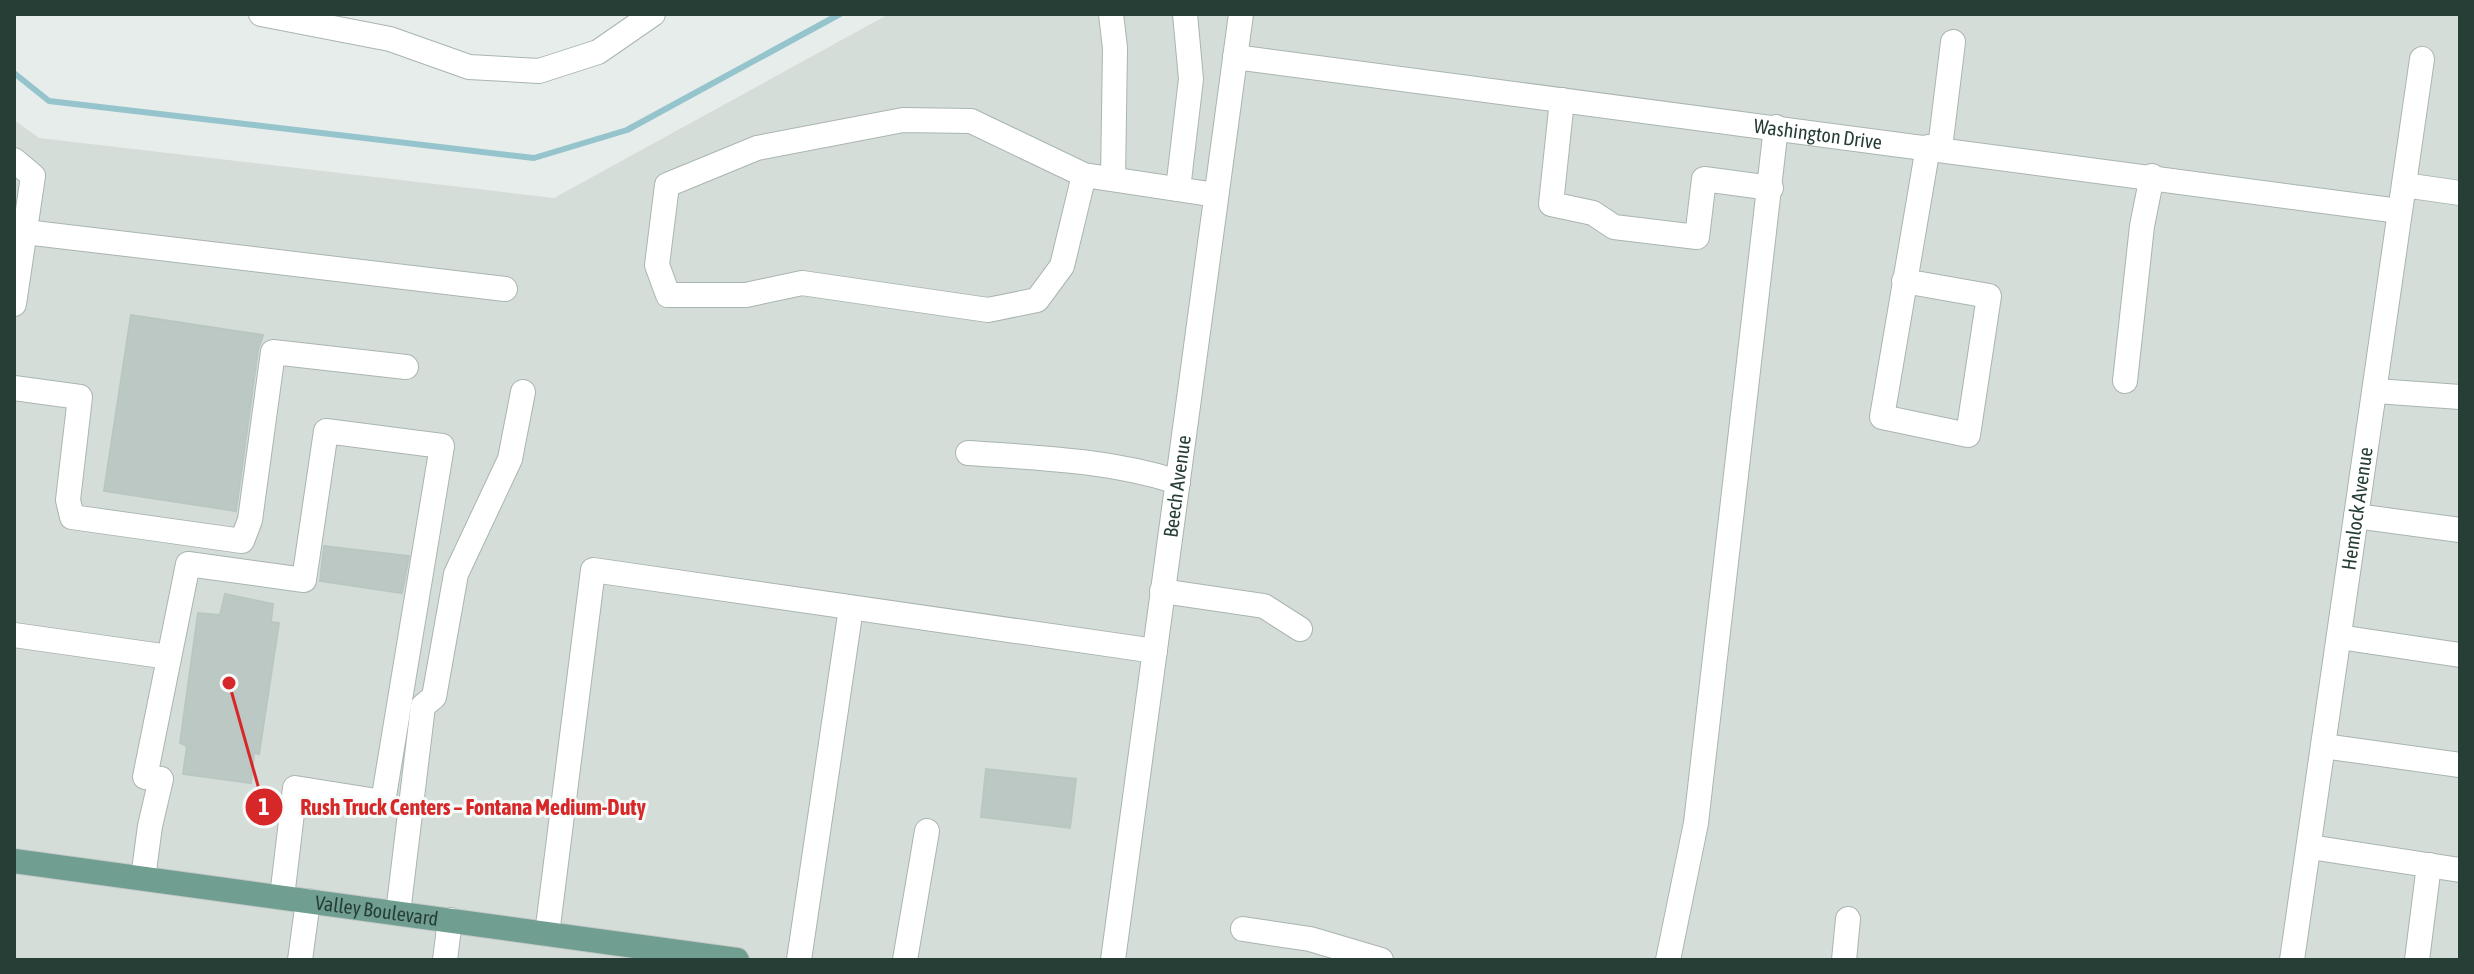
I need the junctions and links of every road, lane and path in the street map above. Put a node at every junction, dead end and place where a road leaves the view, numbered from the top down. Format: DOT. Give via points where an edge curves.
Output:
graph roads {
  1 [pos="261,14"];
  2 [pos="653,14"];
  3 [pos="1111,14"];
  4 [pos="1185,14"];
  5 [pos="1241,14"];
  6 [pos="1953,42"];
  7 [pos="1235,57"];
  8 [pos="2422,59"];
  9 [pos="1562,100"];
  10 [pos="1776,127"];
  11 [pos="1934,148"];
  12 [pos="14,160"];
  13 [pos="1084,175"];
  14 [pos="2152,176"];
  15 [pos="1113,179"];
  16 [pos="2404,185"];
  17 [pos="1771,188"];
  18 [pos="1178,189"];
  19 [pos="2460,193"];
  20 [pos="1216,195"];
  21 [pos="2399,211"];
  22 [pos="25,232"];
  23 [pos="1904,281"];
  24 [pos="505,289"];
  25 [pos="14,304"];
  26 [pos="406,367"];
  27 [pos="2125,381"];
  28 [pos="14,388"];
  29 [pos="2376,391"];
  30 [pos="523,392"];
  31 [pos="2460,397"];
  32 [pos="968,453"];
  33 [pos="1178,482"];
  34 [pos="2356,516"];
  35 [pos="2460,530"];
  36 [pos="1162,591"];
  37 [pos="851,608"];
  38 [pos="1300,629"];
  39 [pos="14,635"];
  40 [pos="2339,637"];
  41 [pos="1155,651"];
  42 [pos="2460,655"];
  43 [pos="169,657"];
  44 [pos="2323,746"];
  45 [pos="2460,765"];
  46 [pos="927,831"];
  47 [pos="2310,847"];
  48 [pos="14,861"];
  49 [pos="2429,865"];
  50 [pos="2460,870"];
  51 [pos="143,878"];
  52 [pos="282,897"];
  53 [pos="308,901"];
  54 [pos="398,913"];
  55 [pos="1848,919"];
  56 [pos="450,920"];
  57 [pos="1243,929"];
  58 [pos="547,934"];
  59 [pos="660,955"];
  60 [pos="300,960"];
  61 [pos="445,960"];
  62 [pos="737,960"];
  63 [pos="799,960"];
  64 [pos="905,960"];
  65 [pos="1113,960"];
  66 [pos="1381,960"];
  67 [pos="1668,960"];
  68 [pos="1844,960"];
  69 [pos="2292,960"];
  70 [pos="2417,960"];
  1 -- 2 [label="street" via="390,39 469,67 539,71 598,52"];
  3 -- 15 [label="street"];
  4 -- 18 [label="street" via="1191,79"];
  5 -- 7 [label="street, Beech Avenue"];
  6 -- 11 [label="street"];
  7 -- 9 [label="street, Washington Drive"];
  7 -- 20 [label="street, Beech Avenue"];
  8 -- 16 [label="street, Hemlock Avenue"];
  9 -- 10 [label="street, Washington Drive"];
  9 -- 17 [label="street" via="1551,204 1593,213 1614,227 1697,237 1704,179"];
  10 -- 11 [label="street, Washington Drive"];
  10 -- 17 [label="street"];
  11 -- 14 [label="street, Washington Drive"];
  11 -- 23 [label="street"];
  12 -- 22 [label="street" via="33,176"];
  13 -- 13 [label="street" via="1062,266 1037,300 988,310 802,283 746,295 668,295 657,265 667,185 757,148 903,120 971,121"];
  13 -- 15 [label="street"];
  14 -- 21 [label="street, Washington Drive"];
  14 -- 27 [label="street"];
  15 -- 18 [label="street"];
  16 -- 19 [label="street"];
  16 -- 21 [label="street, Hemlock Avenue"];
  17 -- 67 [label="street" via="1696,823"];
  18 -- 20 [label="street"];
  20 -- 33 [label="street, Beech Avenue"];
  21 -- 29 [label="street, Hemlock Avenue"];
  22 -- 24 [label="street"];
  22 -- 25 [label="street"];
  23 -- 23 [label="street" via="1882,417 1968,435 1989,296"];
  26 -- 28 [label="street" via="273,352 250,520 242,541 72,517 68,500 80,397"];
  29 -- 31 [label="street"];
  29 -- 34 [label="street, Hemlock Avenue"];
  30 -- 54 [label="street" via="510,459 456,574 434,697 423,706"];
  32 -- 33 [label="street" via="1104,463"];
  33 -- 36 [label="street, Beech Avenue"];
  34 -- 35 [label="street"];
  34 -- 40 [label="street, Hemlock Avenue"];
  36 -- 38 [label="street" via="1264,606"];
  36 -- 41 [label="street, Beech Avenue"];
  37 -- 41 [label="street"];
  37 -- 58 [label="street" via="593,570"];
  37 -- 63 [label="street"];
  39 -- 43 [label="street"];
  40 -- 42 [label="street"];
  40 -- 44 [label="street, Hemlock Avenue"];
  41 -- 65 [label="street, Beech Avenue"];
  43 -- 51 [label="street" via="145,777 161,779"];
  43 -- 52 [label="street" via="188,564 304,580 326,431 442,446 383,802 295,788"];
  44 -- 45 [label="street"];
  44 -- 47 [label="street, Hemlock Avenue"];
  46 -- 64 [label="street"];
  47 -- 49 [label="street"];
  47 -- 69 [label="street, Hemlock Avenue"];
  48 -- 51 [label="main road, Valley Boulevard"];
  49 -- 50 [label="street"];
  49 -- 70 [label="street"];
  51 -- 52 [label="main road, Valley Boulevard"];
  52 -- 53 [label="main road, Valley Boulevard"];
  53 -- 54 [label="main road, Valley Boulevard"];
  53 -- 60 [label="street"];
  54 -- 56 [label="main road, Valley Boulevard"];
  55 -- 68 [label="street"];
  56 -- 58 [label="main road, Valley Boulevard"];
  56 -- 61 [label="street"];
  57 -- 66 [label="street" via="1310,939"];
  58 -- 59 [label="main road, Valley Boulevard"];
  59 -- 62 [label="main road, Valley Boulevard"];
}
